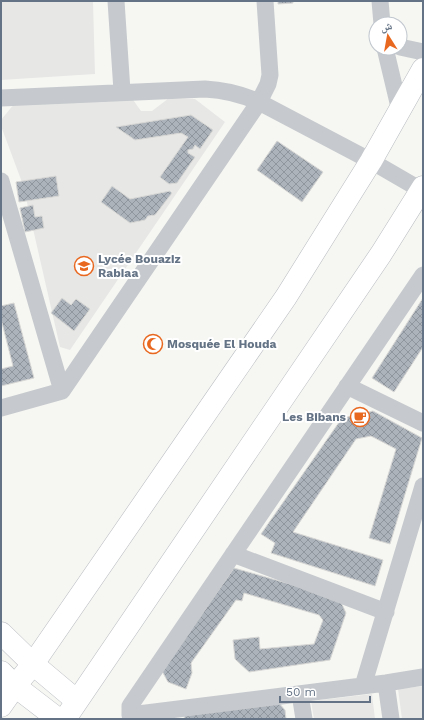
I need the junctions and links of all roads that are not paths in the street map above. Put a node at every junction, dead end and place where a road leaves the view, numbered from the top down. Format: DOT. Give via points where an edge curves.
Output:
graph roads {
  1 [pos="116,1"];
  2 [pos="266,1"];
  3 [pos="380,1"];
  4 [pos="381,16"];
  5 [pos="408,49"];
  6 [pos="423,52"];
  7 [pos="387,56"];
  8 [pos="423,69"];
  9 [pos="122,92"];
  10 [pos="1,98"];
  11 [pos="260,102"];
  12 [pos="400,111"];
  13 [pos="371,161"];
  14 [pos="1,181"];
  15 [pos="422,189"];
  16 [pos="423,275"];
  17 [pos="346,386"];
  18 [pos="62,392"];
  19 [pos="1,408"];
  20 [pos="423,424"];
  21 [pos="423,486"];
  22 [pos="233,554"];
  23 [pos="386,612"];
  24 [pos="1,633"];
  25 [pos="33,664"];
  26 [pos="423,677"];
  27 [pos="8,679"];
  28 [pos="386,683"];
  29 [pos="363,686"];
  30 [pos="300,694"];
  31 [pos="78,701"];
  32 [pos="1,706"];
  33 [pos="132,717"];
  34 [pos="58,719"];
  35 [pos="65,719"];
  36 [pos="304,719"];
  37 [pos="391,719"];
  1 -- 9 [label="street"];
  2 -- 11 [label="street" via="270,75"];
  3 -- 4 [label="street"];
  5 -- 6 [label="street"];
  7 -- 12 [label="street"];
  8 -- 12 [label="main road"];
  9 -- 10 [label="street"];
  9 -- 11 [label="street" via="205,88 243,94"];
  11 -- 13 [label="street"];
  11 -- 18 [label="street"];
  12 -- 13 [label="main road"];
  13 -- 15 [label="street"];
  13 -- 25 [label="main road" via="286,297"];
  14 -- 18 [label="street"];
  15 -- 31 [label="main road" via="381,254"];
  16 -- 17 [label="street"];
  17 -- 20 [label="street"];
  17 -- 22 [label="street"];
  18 -- 19 [label="street"];
  21 -- 23 [label="street"];
  22 -- 23 [label="street"];
  22 -- 33 [label="street" via="130,706"];
  23 -- 29 [label="street"];
  24 -- 25 [label="main road"];
  25 -- 27 [label="main road"];
  25 -- 31 [label="main road"];
  26 -- 28 [label="street"];
  27 -- 32 [label="main road"];
  27 -- 34 [label="main road"];
  28 -- 29 [label="street"];
  28 -- 37 [label="street"];
  29 -- 30 [label="street"];
  30 -- 33 [label="street"];
  30 -- 36 [label="street"];
  31 -- 35 [label="main road"];
}
